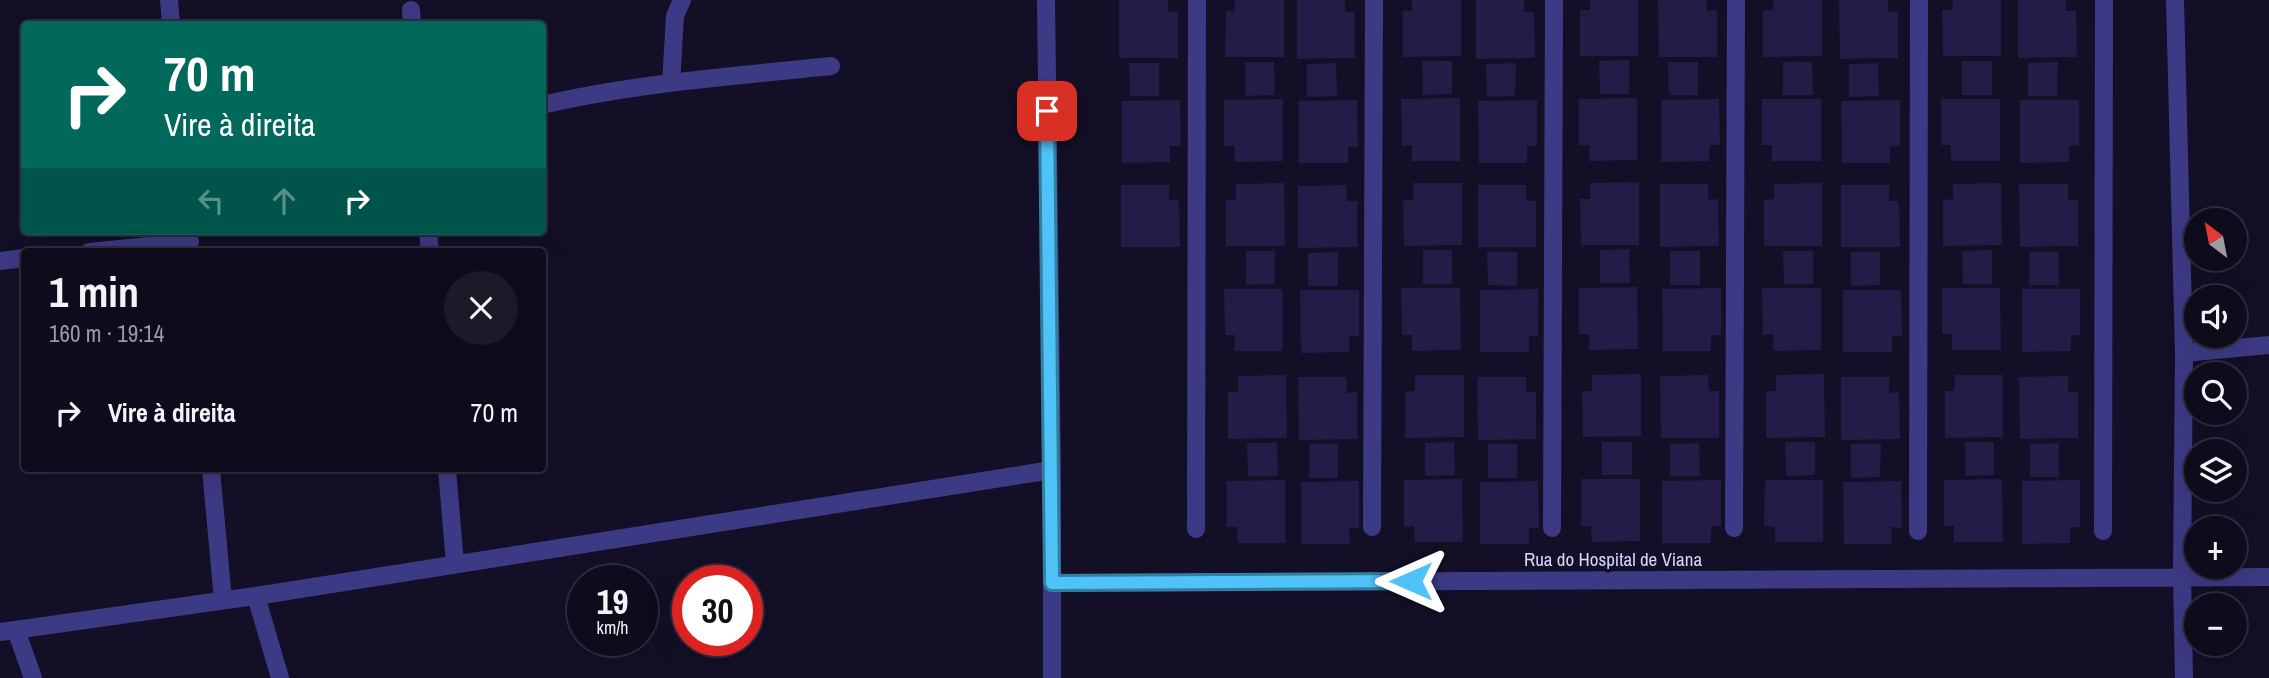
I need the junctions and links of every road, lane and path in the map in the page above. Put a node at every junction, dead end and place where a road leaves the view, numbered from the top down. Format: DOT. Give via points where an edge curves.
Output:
graph roads {
  1 [pos="169,0"];
  2 [pos="682,0"];
  3 [pos="1046,0"];
  4 [pos="1197,0"];
  5 [pos="1374,0"];
  6 [pos="1554,0"];
  7 [pos="1735,0"];
  8 [pos="1919,0"];
  9 [pos="2104,0"];
  10 [pos="2175,0"];
  11 [pos="171,21"];
  12 [pos="831,66"];
  13 [pos="671,83"];
  14 [pos="546,104"];
  15 [pos="190,242"];
  16 [pos="129,248"];
  17 [pos="21,258"];
  18 [pos="0,261"];
  19 [pos="2269,345"];
  20 [pos="2184,353"];
  21 [pos="1052,470"];
  22 [pos="211,472"];
  23 [pos="447,472"];
  24 [pos="1372,527"];
  25 [pos="1196,528"];
  26 [pos="1552,528"];
  27 [pos="1734,528"];
  28 [pos="1918,531"];
  29 [pos="2103,531"];
  30 [pos="455,564"];
  31 [pos="2182,576"];
  32 [pos="2269,577"];
  33 [pos="1052,583"];
  34 [pos="256,596"];
  35 [pos="223,600"];
  36 [pos="8,631"];
  37 [pos="33,678"];
  38 [pos="280,678"];
  39 [pos="1052,678"];
  40 [pos="2184,678"];
  1 -- 11 [label="street"];
  2 -- 13 [label="street" via="675,16"];
  3 -- 21 [label="street"];
  4 -- 25 [label="street"];
  5 -- 24 [label="street"];
  6 -- 26 [label="street"];
  7 -- 27 [label="street"];
  8 -- 28 [label="street"];
  9 -- 29 [label="street"];
  10 -- 20 [label="street"];
  12 -- 13 [label="street"];
  13 -- 14 [label="street"];
  15 -- 16 [label="street"];
  17 -- 18 [label="street"];
  19 -- 20 [label="street"];
  20 -- 31 [label="street"];
  21 -- 30 [label="street"];
  21 -- 33 [label="street"];
  22 -- 35 [label="street"];
  23 -- 30 [label="street"];
  30 -- 34 [label="street"];
  31 -- 32 [label="street, Rua do Hospital de Viana"];
  31 -- 33 [label="street, Rua do Hospital de Viana"];
  31 -- 40 [label="street"];
  33 -- 39 [label="street"];
  34 -- 35 [label="street"];
  34 -- 38 [label="street"];
  35 -- 36 [label="street"];
  36 -- 37 [label="street"];
}
